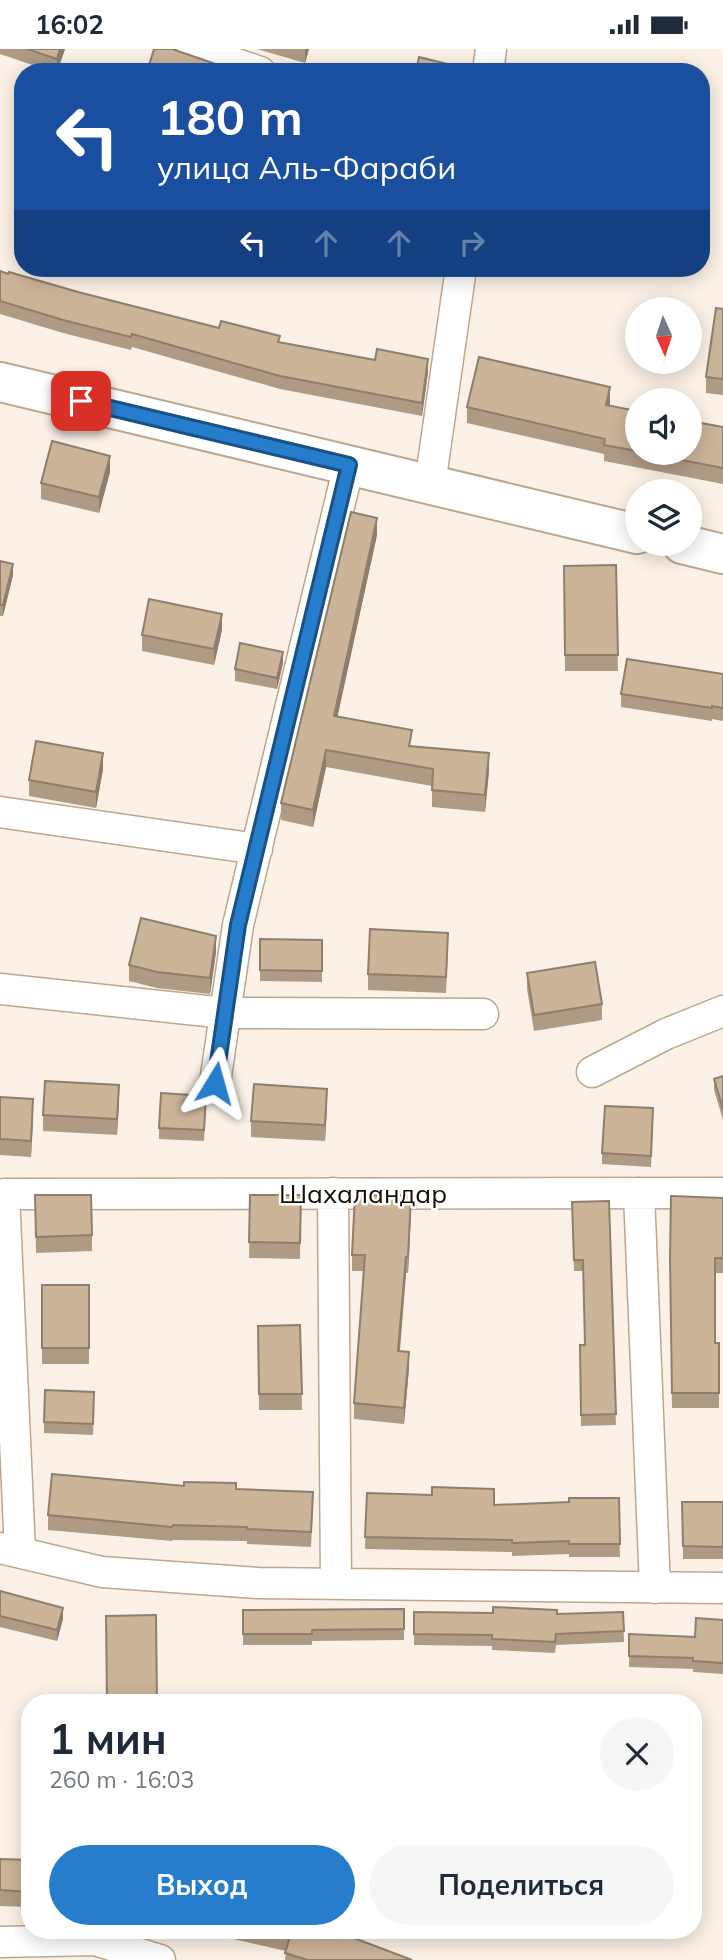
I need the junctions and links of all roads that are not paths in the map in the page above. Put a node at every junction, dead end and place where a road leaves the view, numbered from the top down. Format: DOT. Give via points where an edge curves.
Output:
graph roads {
  1 [pos="193,49"];
  2 [pos="234,63"];
  3 [pos="459,277"];
  4 [pos="0,381"];
  5 [pos="349,465"];
  6 [pos="430,484"];
  7 [pos="625,531"];
  8 [pos="702,549"];
  9 [pos="723,554"];
  10 [pos="0,812"];
  11 [pos="257,849"];
  12 [pos="0,989"];
  13 [pos="723,1011"];
  14 [pos="225,1013"];
  15 [pos="483,1014"];
  16 [pos="592,1072"];
  17 [pos="215,1083"];
  18 [pos="333,1193"];
  19 [pos="639,1193"];
  20 [pos="723,1193"];
  21 [pos="10,1550"];
  22 [pos="336,1584"];
  23 [pos="655,1588"];
  24 [pos="723,1588"];
  25 [pos="0,1942"];
  26 [pos="160,1960"];
  1 -- 2 [label="street"];
  3 -- 6 [label="street"];
  4 -- 5 [label="main road"];
  5 -- 6 [label="main road"];
  5 -- 11 [label="street"];
  6 -- 7 [label="main road"];
  8 -- 9 [label="main road"];
  10 -- 11 [label="street"];
  11 -- 14 [label="street" via="238,925"];
  12 -- 14 [label="street"];
  13 -- 16 [label="street"];
  14 -- 15 [label="street"];
  14 -- 17 [label="street"];
  18 -- 19 [label="street, Шахаландар"];
  18 -- 21 [label="street, Шахаландар" via="4,1194"];
  18 -- 22 [label="street"];
  19 -- 20 [label="street, Шахаландар"];
  19 -- 23 [label="street"];
  21 -- 22 [label="street" via="102,1572"];
  22 -- 23 [label="street"];
  23 -- 24 [label="street"];
  25 -- 26 [label="street" via="95,1940"];
}
